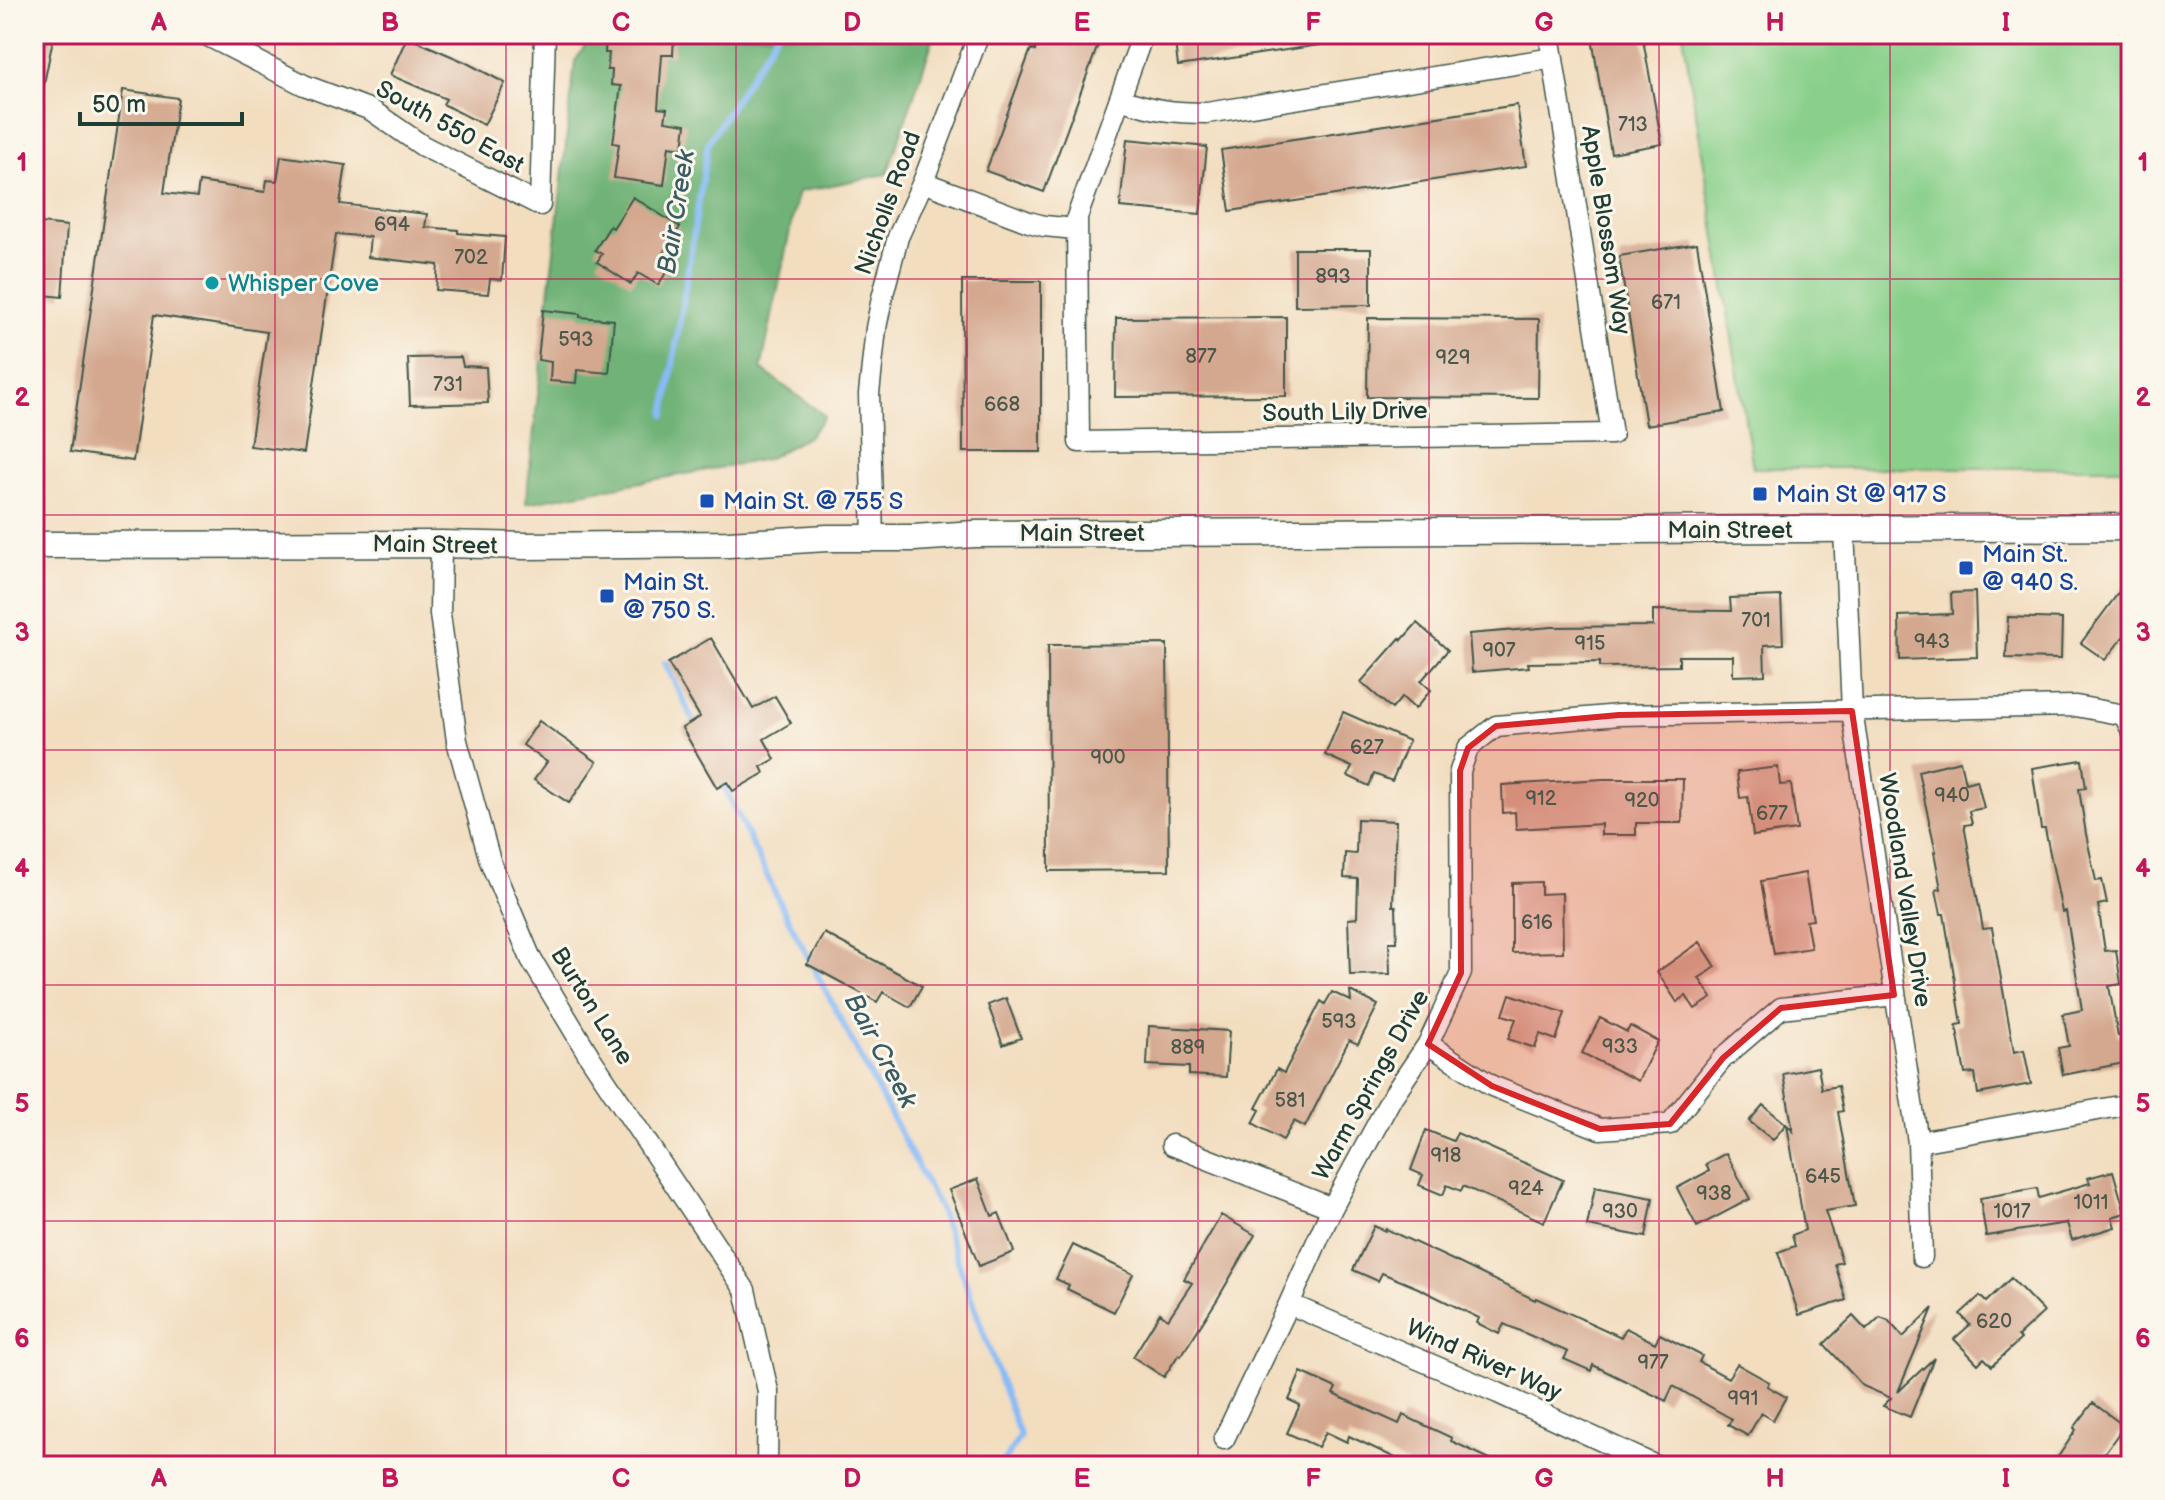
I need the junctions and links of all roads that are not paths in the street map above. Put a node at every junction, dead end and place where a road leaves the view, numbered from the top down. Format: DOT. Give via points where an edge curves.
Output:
graph roads {
  1 [pos="204,34"];
  2 [pos="545,34"];
  3 [pos="979,34"];
  4 [pos="1143,34"];
  5 [pos="1549,34"];
  6 [pos="1553,58"];
  7 [pos="1120,99"];
  8 [pos="923,182"];
  9 [pos="1076,229"];
  10 [pos="1612,434"];
  11 [pos="2131,527"];
  12 [pos="1844,529"];
  13 [pos="873,539"];
  14 [pos="441,544"];
  15 [pos="34,545"];
  16 [pos="1852,711"];
  17 [pos="2131,729"];
  18 [pos="1894,995"];
  19 [pos="1428,1044"];
  20 [pos="2131,1104"];
  21 [pos="1918,1142"];
  22 [pos="1172,1145"];
  23 [pos="1332,1208"];
  24 [pos="1922,1257"];
  25 [pos="1289,1304"];
  26 [pos="1224,1439"];
  27 [pos="767,1466"];
  28 [pos="1656,1466"];
  1 -- 2 [label="street, South 550 East" via="304,85 371,110 423,146 540,205"];
  3 -- 8 [label="street, Nicholls Road"];
  4 -- 7 [label="street"];
  5 -- 6 [label="street, Apple Blossom Way"];
  6 -- 7 [label="street" via="1207,113 1154,110"];
  6 -- 10 [label="street, Apple Blossom Way"];
  7 -- 9 [label="street"];
  8 -- 9 [label="street" via="1029,222"];
  8 -- 13 [label="street, Nicholls Road" via="898,237 876,328 869,394"];
  9 -- 10 [label="street, South Lily Drive" via="1079,442"];
  11 -- 12 [label="main road, Main Street"];
  12 -- 13 [label="main road, Main Street" via="1006,533"];
  12 -- 16 [label="street, Woodland Valley Drive"];
  13 -- 14 [label="main road, Main Street"];
  14 -- 15 [label="main road, Main Street"];
  14 -- 27 [label="street, Burton Lane" via="440,614 457,741 490,861 531,959 745,1290 768,1391"];
  16 -- 17 [label="street, Warm Springs Drive" via="2076,706 2124,715"];
  16 -- 18 [label="street, Woodland Valley Drive"];
  16 -- 19 [label="street, Warm Springs Drive" via="1619,715 1496,726 1486,733 1468,748 1460,771 1461,973"];
  18 -- 19 [label="street" via="1781,1008 1723,1058 1670,1124 1600,1129 1492,1086"];
  18 -- 21 [label="street, Woodland Valley Drive"];
  19 -- 23 [label="street, Warm Springs Drive" via="1392,1097"];
  20 -- 21 [label="street"];
  21 -- 24 [label="street, Woodland Valley Drive"];
  22 -- 23 [label="street"];
  23 -- 25 [label="street, Warm Springs Drive"];
  25 -- 26 [label="street, Warm Springs Drive"];
  25 -- 28 [label="street, Wind River Way"];
}
